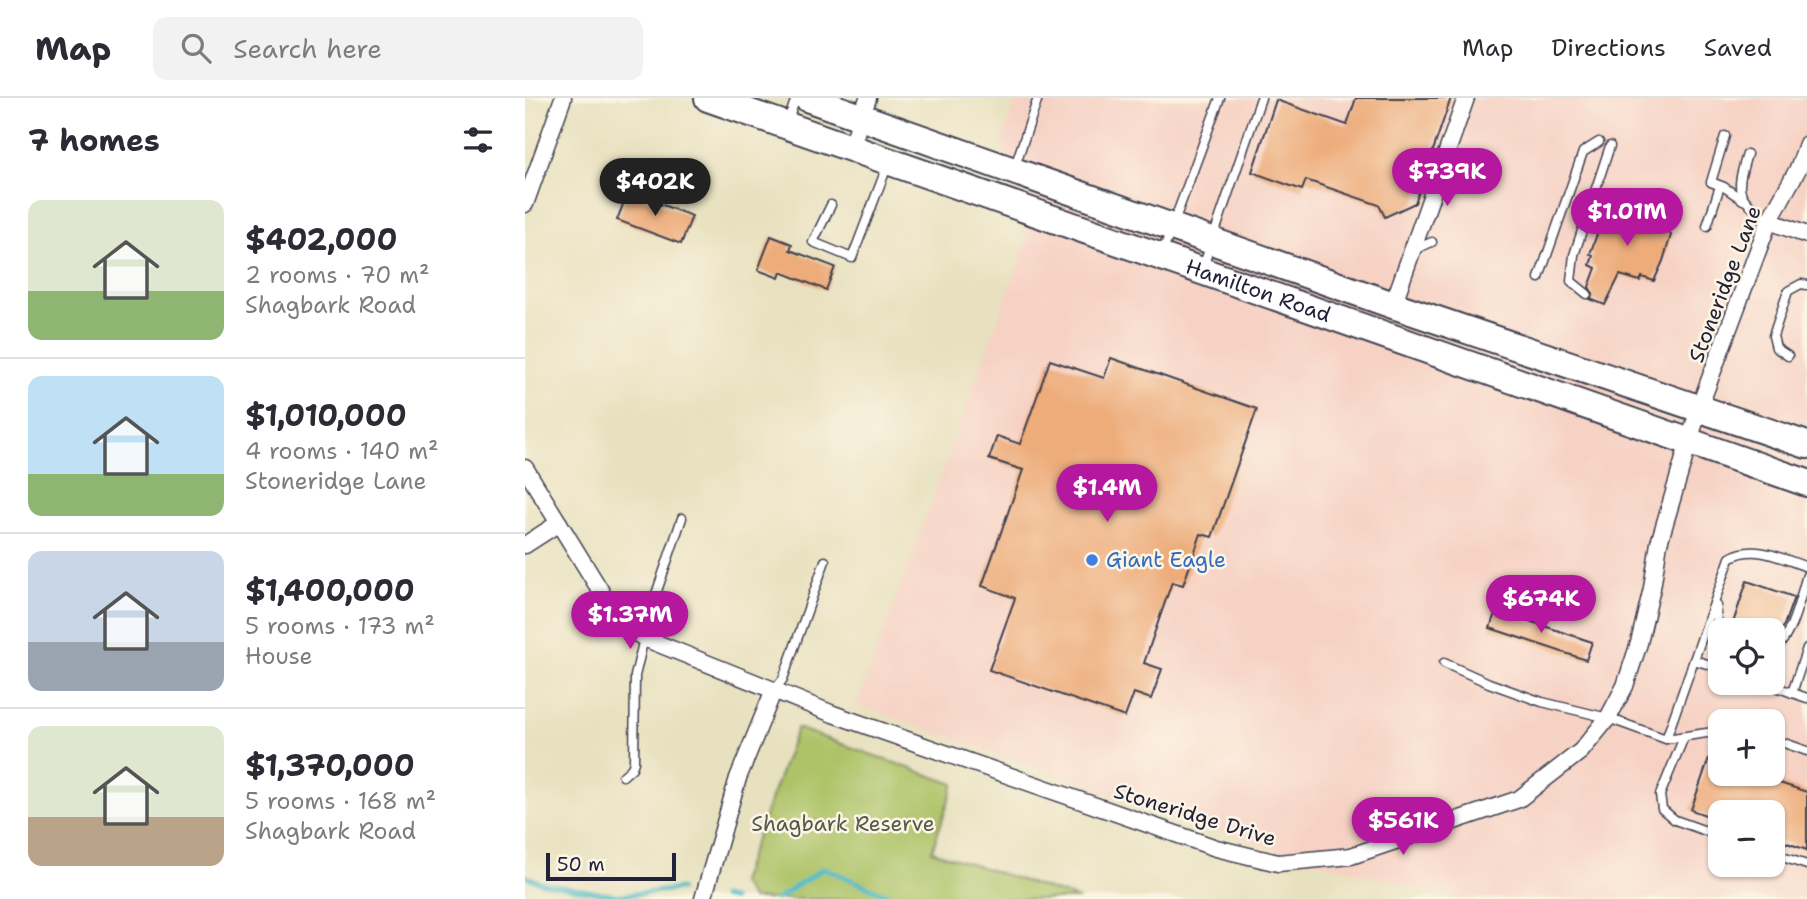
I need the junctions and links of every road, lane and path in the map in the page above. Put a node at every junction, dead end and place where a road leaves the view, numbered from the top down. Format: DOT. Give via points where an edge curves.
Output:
graph roads {
  1 [pos="563,98"];
  2 [pos="708,98"];
  3 [pos="796,98"];
  4 [pos="807,98"];
  5 [pos="1038,98"];
  6 [pos="1220,98"];
  7 [pos="1261,98"];
  8 [pos="1466,98"];
  9 [pos="853,106"];
  10 [pos="786,125"];
  11 [pos="1725,136"];
  12 [pos="1599,142"];
  13 [pos="839,144"];
  14 [pos="1807,144"];
  15 [pos="1610,146"];
  16 [pos="1747,154"];
  17 [pos="889,161"];
  18 [pos="1013,172"];
  19 [pos="1720,186"];
  20 [pos="1743,200"];
  21 [pos="525,204"];
  22 [pos="831,205"];
  23 [pos="1769,221"];
  24 [pos="1707,226"];
  25 [pos="1173,228"];
  26 [pos="1807,235"];
  27 [pos="1212,241"];
  28 [pos="1432,242"];
  29 [pos="1413,250"];
  30 [pos="1161,257"];
  31 [pos="1202,271"];
  32 [pos="1539,278"];
  33 [pos="1807,285"];
  34 [pos="1587,294"];
  35 [pos="1393,305"];
  36 [pos="1788,356"];
  37 [pos="1699,408"];
  38 [pos="1688,443"];
  39 [pos="1807,445"];
  40 [pos="525,468"];
  41 [pos="1807,484"];
  42 [pos="682,518"];
  43 [pos="559,523"];
  44 [pos="525,545"];
  45 [pos="825,561"];
  46 [pos="1807,567"];
  47 [pos="1807,575"];
  48 [pos="1719,589"];
  49 [pos="1717,618"];
  50 [pos="640,636"];
  51 [pos="1785,637"];
  52 [pos="1807,648"];
  53 [pos="1694,660"];
  54 [pos="1444,663"];
  55 [pos="1708,664"];
  56 [pos="1785,690"];
  57 [pos="773,692"];
  58 [pos="1792,693"];
  59 [pos="1807,698"];
  60 [pos="1608,718"];
  61 [pos="1708,733"];
  62 [pos="1683,737"];
  63 [pos="1665,739"];
  64 [pos="1785,743"];
  65 [pos="1807,751"];
  66 [pos="624,776"];
  67 [pos="1708,832"];
  68 [pos="1785,857"];
  69 [pos="1807,865"];
  70 [pos="703,899"];
  1 -- 21 [label="street"];
  2 -- 10 [label="main road, Hamilton Road"];
  3 -- 10 [label="lane"];
  4 -- 9 [label="main road, Hamilton Road"];
  5 -- 18 [label="lane"];
  6 -- 25 [label="lane"];
  7 -- 27 [label="lane"];
  8 -- 29 [label="street"];
  9 -- 13 [label="street"];
  9 -- 13 [label="street"];
  9 -- 18 [label="main road, Hamilton Road"];
  10 -- 13 [label="main road, Hamilton Road"];
  11 -- 19 [label="lane" via="1711,182"];
  12 -- 32 [label="lane" via="1583,152"];
  13 -- 17 [label="main road, Hamilton Road"];
  14 -- 23 [label="street, Stoneridge Lane"];
  15 -- 34 [label="lane" via="1574,255 1571,281"];
  16 -- 20 [label="lane" via="1738,183"];
  17 -- 22 [label="lane" via="852,258 813,242"];
  17 -- 30 [label="main road, Hamilton Road"];
  18 -- 25 [label="main road, Hamilton Road"];
  19 -- 20 [label="lane"];
  19 -- 24 [label="lane"];
  20 -- 23 [label="lane"];
  23 -- 26 [label="street"];
  23 -- 37 [label="street, Stoneridge Lane"];
  25 -- 27 [label="main road, Hamilton Road"];
  25 -- 30 [label="lane"];
  27 -- 31 [label="lane"];
  27 -- 35 [label="main road, Hamilton Road"];
  28 -- 29 [label="lane"];
  29 -- 35 [label="street"];
  30 -- 31 [label="main road, Hamilton Road"];
  31 -- 38 [label="main road, Hamilton Road"];
  33 -- 36 [label="lane" via="1788,291 1773,336 1776,348"];
  35 -- 37 [label="main road, Hamilton Road"];
  37 -- 38 [label="street, Stoneridge Lane"];
  37 -- 39 [label="main road, Hamilton Road"];
  38 -- 41 [label="main road, Hamilton Road"];
  38 -- 60 [label="street, Stoneridge Drive" via="1659,542 1639,643"];
  40 -- 43 [label="street"];
  42 -- 50 [label="lane"];
  43 -- 44 [label="street"];
  43 -- 50 [label="street" via="608,603"];
  45 -- 57 [label="lane" via="783,679"];
  46 -- 48 [label="lane" via="1766,553 1742,551 1730,558"];
  47 -- 51 [label="lane"];
  48 -- 49 [label="lane"];
  48 -- 53 [label="lane"];
  50 -- 57 [label="street, Stoneridge Drive"];
  50 -- 66 [label="lane" via="635,762"];
  52 -- 58 [label="lane"];
  53 -- 55 [label="lane"];
  53 -- 63 [label="lane"];
  54 -- 60 [label="lane" via="1542,702"];
  56 -- 58 [label="lane"];
  57 -- 60 [label="street, Stoneridge Drive" via="1216,848 1278,863 1351,856 1519,799 1581,751"];
  57 -- 70 [label="street" via="738,778"];
  58 -- 59 [label="lane"];
  60 -- 63 [label="lane"];
  61 -- 62 [label="lane"];
  62 -- 63 [label="lane"];
  62 -- 67 [label="lane" via="1660,795 1662,809 1675,820"];
  64 -- 65 [label="lane"];
  68 -- 69 [label="lane"];
}
